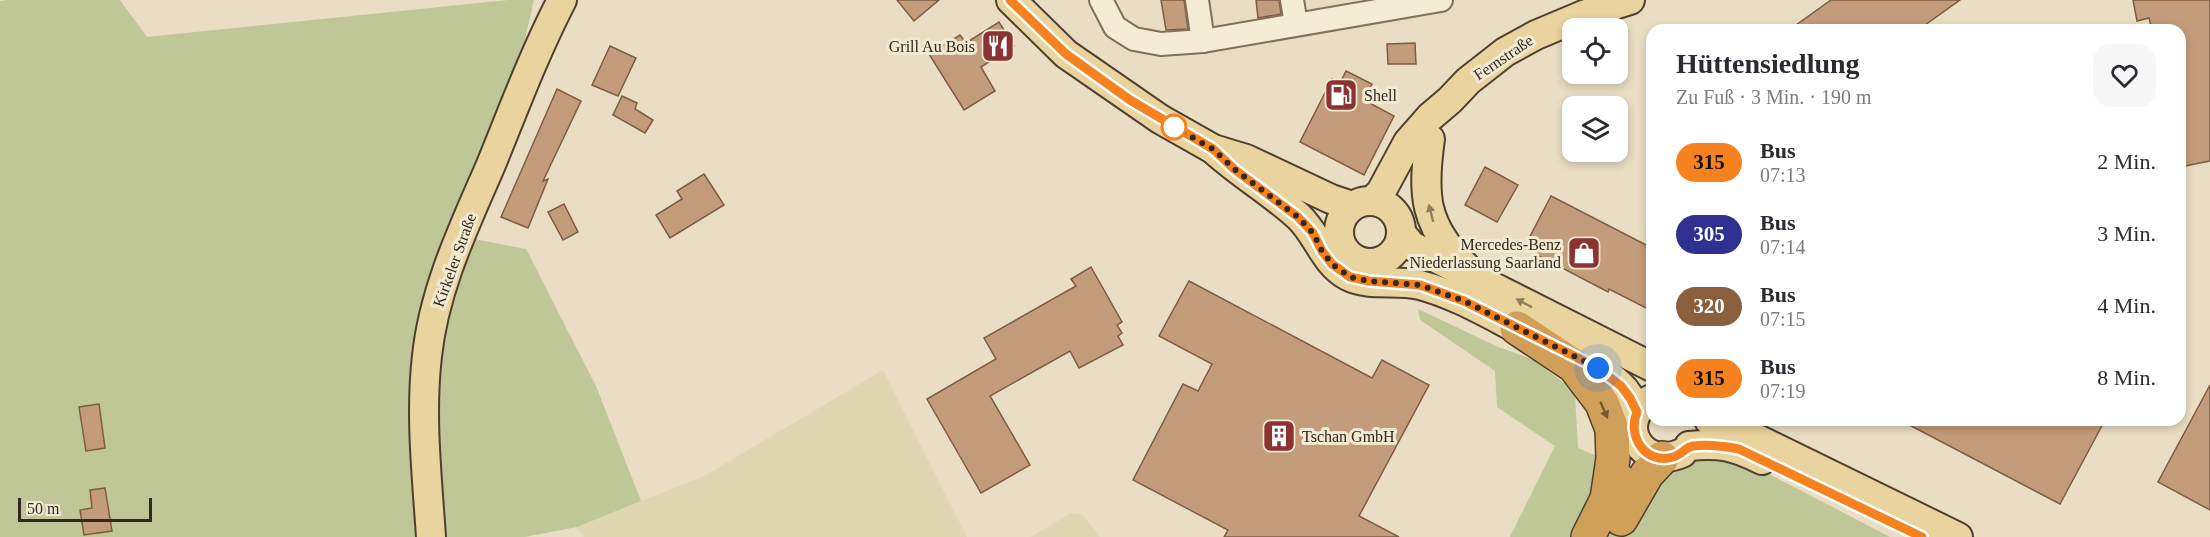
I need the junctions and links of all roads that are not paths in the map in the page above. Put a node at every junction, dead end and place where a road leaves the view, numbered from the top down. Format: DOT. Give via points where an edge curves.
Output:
graph roads {
  1 [pos="562,0"];
  2 [pos="1011,0"];
  3 [pos="1101,0"];
  4 [pos="1197,0"];
  5 [pos="1293,0"];
  6 [pos="1441,0"];
  7 [pos="1630,0"];
  8 [pos="1388,4"];
  9 [pos="1296,24"];
  10 [pos="1203,40"];
  11 [pos="1450,100"];
  12 [pos="1430,139"];
  13 [pos="1213,149"];
  14 [pos="1234,169"];
  15 [pos="1354,211"];
  16 [pos="1398,225"];
  17 [pos="1382,260"];
  18 [pos="1494,287"];
  19 [pos="1464,301"];
  20 [pos="1554,319"];
  21 [pos="1517,328"];
  22 [pos="1646,364"];
  23 [pos="1646,380"];
  24 [pos="1641,415"];
  25 [pos="1731,426"];
  26 [pos="1752,426"];
  27 [pos="1682,442"];
  28 [pos="1821,469"];
  29 [pos="1607,499"];
  30 [pos="431,537"];
  31 [pos="1588,537"];
  32 [pos="1613,537"];
  33 [pos="1922,537"];
  34 [pos="1958,537"];
  1 -- 30 [label="main road, Kirkeler Straße" via="467,221 436,310 427,355 425,402"];
  2 -- 13 [label="main road" via="1066,54 1130,100"];
  3 -- 10 [label="street" via="1115,27 1134,39 1161,44"];
  4 -- 10 [label="street"];
  5 -- 9 [label="street"];
  6 -- 8 [label="street"];
  7 -- 11 [label="main road, Fernstraße" via="1525,40 1468,81"];
  8 -- 9 [label="street"];
  9 -- 10 [label="street"];
  11 -- 12 [label="main road, Fernstraße"];
  11 -- 15 [label="main road, Fernstraße" via="1408,142 1381,192"];
  12 -- 16 [label="main road, Fernstraße" via="1400,202"];
  18 -- 12 [label="main road, one-way" via="1464,265 1440,239 1431,218 1425,170"];
  13 -- 14 [label="main road"];
  13 -- 15 [label="main road" via="1246,159"];
  14 -- 15 [label="main road" via="1323,214"];
  14 -- 19 [label="main road" via="1298,217 1332,264 1350,277 1420,285"];
  15 -- 16 [label="main road" via="1382,203"];
  15 -- 17 [label="main road" via="1339,236 1341,245 1363,262"];
  16 -- 17 [label="main road" via="1395,249"];
  16 -- 18 [label="main road" via="1412,246"];
  17 -- 19 [label="main road" via="1418,273"];
  20 -- 18 [label="main road, one-way"];
  19 -- 21 [label="main road"];
  20 -- 22 [label="main road"];
  20 -- 23 [label="main road" via="1617,357"];
  21 -- 24 [label="main road" via="1598,368 1621,386"];
  21 -- 29 [label="highway, one-way" via="1574,366 1602,403 1612,429 1613,459"];
  24 -- 27 [label="main road" via="1644,451 1652,456"];
  24 -- 29 [label="highway" via="1624,476"];
  25 -- 28 [label="main road"];
  26 -- 28 [label="main road"];
  27 -- 32 [label="highway" via="1647,474"];
  27 -- 33 [label="main road" via="1739,449"];
  28 -- 34 [label="main road"];
  29 -- 31 [label="highway"];
}
